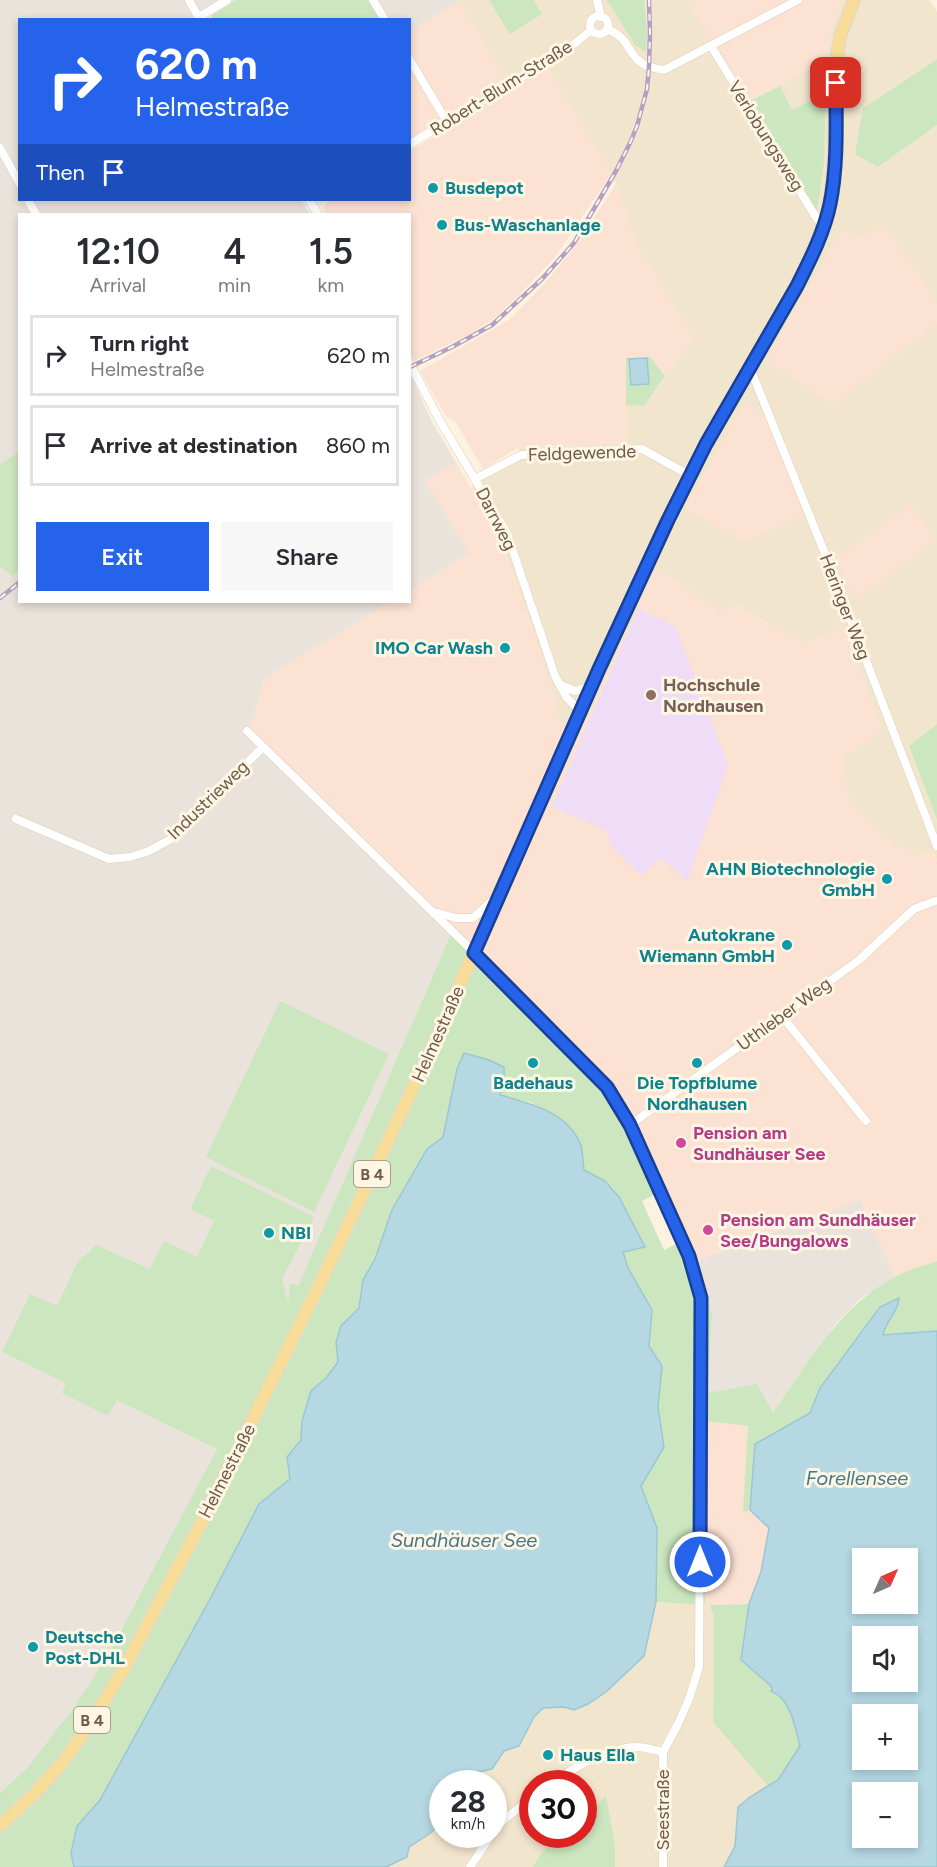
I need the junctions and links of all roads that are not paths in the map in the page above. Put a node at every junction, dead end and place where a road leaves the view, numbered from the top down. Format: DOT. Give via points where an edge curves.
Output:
graph roads {
  1 [pos="189,0"];
  2 [pos="227,0"];
  3 [pos="373,0"];
  4 [pos="597,0"];
  5 [pos="798,0"];
  6 [pos="851,1"];
  7 [pos="601,17"];
  8 [pos="199,18"];
  9 [pos="384,18"];
  10 [pos="607,29"];
  11 [pos="591,30"];
  12 [pos="711,46"];
  13 [pos="411,62"];
  14 [pos="447,122"];
  15 [pos="411,143"];
  16 [pos="0,148"];
  17 [pos="3,157"];
  18 [pos="18,181"];
  19 [pos="824,224"];
  20 [pos="411,366"];
  21 [pos="750,368"];
  22 [pos="689,476"];
  23 [pos="475,479"];
  24 [pos="559,684"];
  25 [pos="592,685"];
  26 [pos="581,712"];
  27 [pos="247,731"];
  28 [pos="263,747"];
  29 [pos="16,819"];
  30 [pos="937,846"];
  31 [pos="500,893"];
  32 [pos="936,901"];
  33 [pos="431,911"];
  34 [pos="474,953"];
  35 [pos="782,1016"];
  36 [pos="866,1121"];
  37 [pos="630,1125"];
  38 [pos="663,1752"];
  39 [pos="571,1770"];
  40 [pos="519,1808"];
  41 [pos="507,1817"];
  42 [pos="0,1826"];
  43 [pos="483,1848"];
  44 [pos="470,1867"];
  45 [pos="663,1867"];
  1 -- 8 [label="street"];
  2 -- 8 [label="street"];
  3 -- 9 [label="street"];
  4 -- 7 [label="street"];
  5 -- 12 [label="street"];
  6 -- 19 [label="main road, Helmestraße / B 4" via="835,69 833,170"];
  7 -- 10 [label="street" via="606,20"];
  7 -- 11 [label="street" via="592,19"];
  10 -- 11 [label="street" via="600,34"];
  10 -- 12 [label="street" via="620,35 638,60 664,70"];
  11 -- 14 [label="street, Robert-Blum-Straße" via="573,46"];
  12 -- 19 [label="street, Verlobungsweg" via="817,219"];
  13 -- 14 [label="street"];
  14 -- 15 [label="street, Robert-Blum-Straße"];
  16 -- 17 [label="street"];
  17 -- 18 [label="street"];
  19 -- 21 [label="main road, Helmestraße / B 4" via="797,286"];
  20 -- 23 [label="street, Darrweg"];
  21 -- 22 [label="main road, Helmestraße / B 4"];
  21 -- 30 [label="street, Heringer Weg"];
  22 -- 23 [label="street, Feldgewende" via="642,449 521,454"];
  22 -- 25 [label="main road, Helmestraße / B 4"];
  23 -- 24 [label="street, Darrweg" via="507,534"];
  24 -- 25 [label="street" via="575,691"];
  24 -- 26 [label="street, Darrweg"];
  25 -- 26 [label="main road, Helmestraße / B 4"];
  26 -- 31 [label="main road, Helmestraße / B 4"];
  27 -- 28 [label="street, Industrieweg"];
  28 -- 29 [label="street, Industrieweg" via="171,839 130,857 109,859"];
  28 -- 33 [label="street, Industrieweg"];
  31 -- 33 [label="street" via="473,918"];
  31 -- 34 [label="main road, Helmestraße / B 4"];
  32 -- 35 [label="street, Uthleber Weg" via="914,909 859,960"];
  33 -- 34 [label="street, Industrieweg"];
  34 -- 37 [label="street" via="607,1087"];
  34 -- 42 [label="main road, Helmestraße / B 4" via="315,1294 135,1647 63,1762"];
  35 -- 36 [label="street"];
  35 -- 37 [label="street, Uthleber Weg"];
  37 -- 38 [label="street, Seestraße" via="689,1256 701,1298 699,1667 689,1699"];
  38 -- 39 [label="street, Seestraße" via="628,1747"];
  38 -- 45 [label="street, Seestraße"];
  40 -- 41 [label="street"];
  43 -- 44 [label="street"];
}
